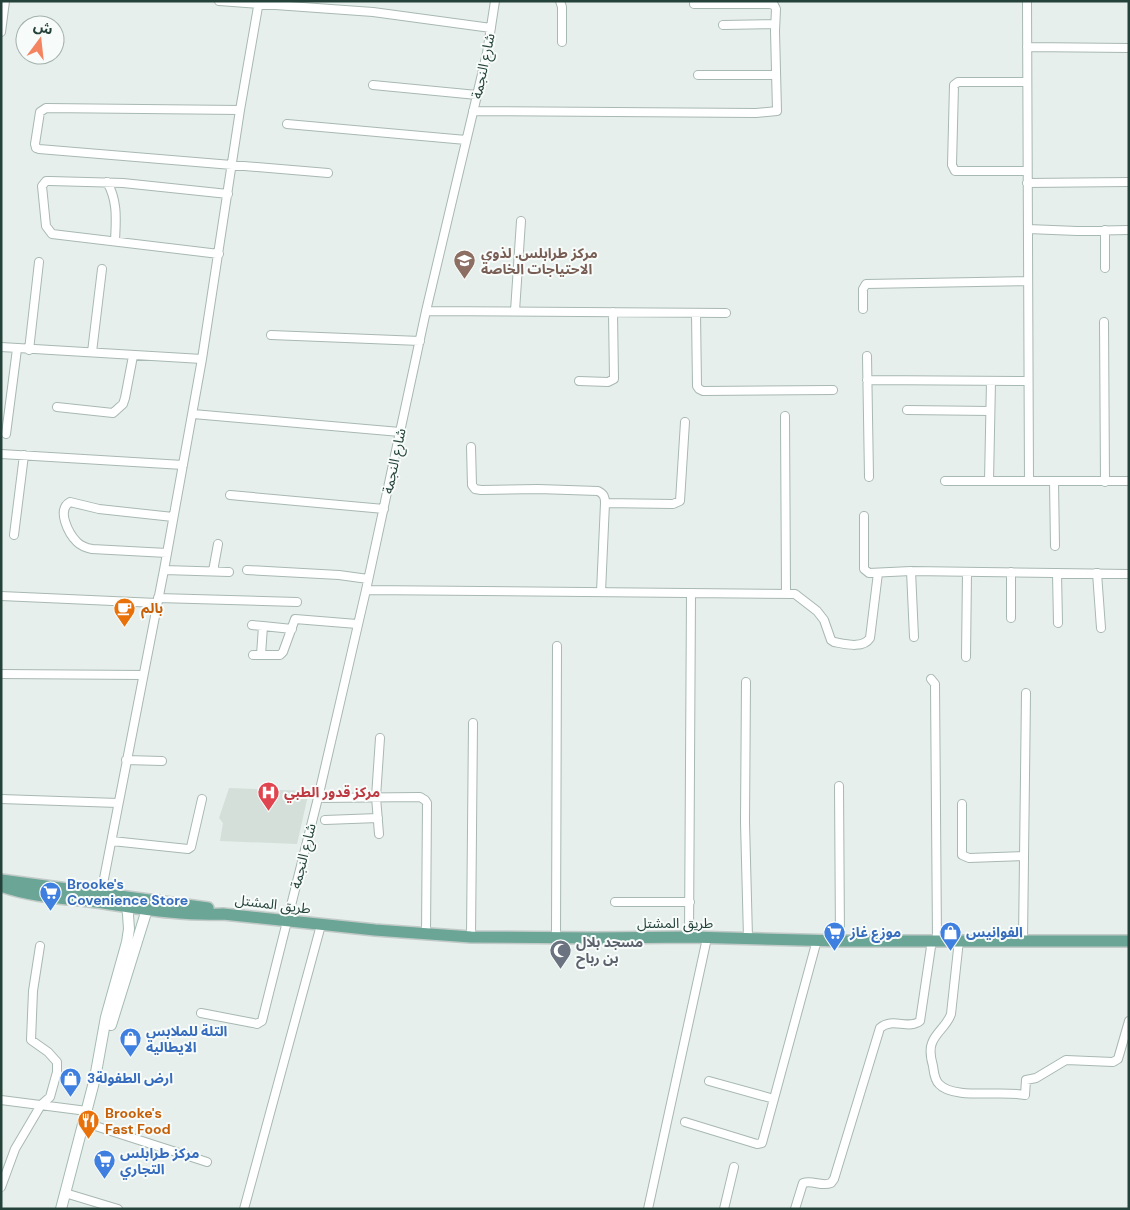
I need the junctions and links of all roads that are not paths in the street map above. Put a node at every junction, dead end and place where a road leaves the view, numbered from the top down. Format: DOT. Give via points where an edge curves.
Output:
graph roads {
  1 [pos="5,1"];
  2 [pos="219,1"];
  3 [pos="495,1"];
  4 [pos="560,1"];
  5 [pos="1027,1"];
  6 [pos="259,2"];
  7 [pos="694,4"];
  8 [pos="775,24"];
  9 [pos="723,25"];
  10 [pos="491,28"];
  11 [pos="1,32"];
  12 [pos="562,42"];
  13 [pos="1027,47"];
  14 [pos="1129,48"];
  15 [pos="698,75"];
  16 [pos="775,75"];
  17 [pos="1027,82"];
  18 [pos="373,85"];
  19 [pos="477,95"];
  20 [pos="240,110"];
  21 [pos="474,111"];
  22 [pos="287,124"];
  23 [pos="466,140"];
  24 [pos="232,166"];
  25 [pos="1027,171"];
  26 [pos="328,173"];
  27 [pos="107,182"];
  28 [pos="1028,182"];
  29 [pos="1129,182"];
  30 [pos="228,194"];
  31 [pos="521,221"];
  32 [pos="1028,229"];
  33 [pos="1105,230"];
  34 [pos="1129,230"];
  35 [pos="114,241"];
  36 [pos="219,254"];
  37 [pos="39,262"];
  38 [pos="1105,268"];
  39 [pos="102,269"];
  40 [pos="1028,281"];
  41 [pos="863,309"];
  42 [pos="426,310"];
  43 [pos="515,311"];
  44 [pos="613,312"];
  45 [pos="696,313"];
  46 [pos="726,313"];
  47 [pos="1104,322"];
  48 [pos="271,335"];
  49 [pos="420,341"];
  50 [pos="1,347"];
  51 [pos="17,349"];
  52 [pos="29,350"];
  53 [pos="92,352"];
  54 [pos="133,356"];
  55 [pos="867,356"];
  56 [pos="202,360"];
  57 [pos="867,380"];
  58 [pos="579,381"];
  59 [pos="991,381"];
  60 [pos="1028,381"];
  61 [pos="833,390"];
  62 [pos="57,407"];
  63 [pos="907,410"];
  64 [pos="990,411"];
  65 [pos="193,414"];
  66 [pos="785,416"];
  67 [pos="685,422"];
  68 [pos="400,432"];
  69 [pos="6,434"];
  70 [pos="472,447"];
  71 [pos="1,454"];
  72 [pos="24,455"];
  73 [pos="183,465"];
  74 [pos="869,477"];
  75 [pos="1029,480"];
  76 [pos="945,481"];
  77 [pos="989,481"];
  78 [pos="1054,481"];
  79 [pos="1129,481"];
  80 [pos="1105,482"];
  81 [pos="230,495"];
  82 [pos="605,504"];
  83 [pos="384,509"];
  84 [pos="864,516"];
  85 [pos="173,517"];
  86 [pos="14,534"];
  87 [pos="218,544"];
  88 [pos="1055,546"];
  89 [pos="166,553"];
  90 [pos="164,570"];
  91 [pos="248,570"];
  92 [pos="911,571"];
  93 [pos="213,572"];
  94 [pos="229,572"];
  95 [pos="966,572"];
  96 [pos="1011,572"];
  97 [pos="1057,573"];
  98 [pos="1097,573"];
  99 [pos="878,574"];
  100 [pos="1129,574"];
  101 [pos="368,579"];
  102 [pos="366,590"];
  103 [pos="602,592"];
  104 [pos="691,593"];
  105 [pos="786,593"];
  106 [pos="1,596"];
  107 [pos="158,600"];
  108 [pos="297,602"];
  109 [pos="1011,618"];
  110 [pos="1058,623"];
  111 [pos="358,624"];
  112 [pos="252,625"];
  113 [pos="263,626"];
  114 [pos="1101,628"];
  115 [pos="292,629"];
  116 [pos="914,637"];
  117 [pos="557,646"];
  118 [pos="966,658"];
  119 [pos="1,674"];
  120 [pos="143,675"];
  121 [pos="931,679"];
  122 [pos="746,682"];
  123 [pos="1026,693"];
  124 [pos="473,723"];
  125 [pos="380,738"];
  126 [pos="126,760"];
  127 [pos="162,761"];
  128 [pos="839,786"];
  129 [pos="376,797"];
  130 [pos="318,798"];
  131 [pos="1,799"];
  132 [pos="202,799"];
  133 [pos="118,804"];
  134 [pos="962,804"];
  135 [pos="378,818"];
  136 [pos="325,820"];
  137 [pos="379,834"];
  138 [pos="112,841"];
  139 [pos="1024,856"];
  140 [pos="1,880"];
  141 [pos="1,886"];
  142 [pos="101,894"];
  143 [pos="127,902"];
  144 [pos="615,902"];
  145 [pos="690,902"];
  146 [pos="148,905"];
  147 [pos="287,920"];
  148 [pos="321,925"];
  149 [pos="426,935"];
  150 [pos="470,937"];
  151 [pos="556,937"];
  152 [pos="689,937"];
  153 [pos="707,938"];
  154 [pos="748,938"];
  155 [pos="817,940"];
  156 [pos="935,940"];
  157 [pos="959,940"];
  158 [pos="840,941"];
  159 [pos="1023,941"];
  160 [pos="1129,941"];
  161 [pos="40,946"];
  162 [pos="201,1013"];
  163 [pos="1129,1021"];
  164 [pos="100,1056"];
  165 [pos="709,1082"];
  166 [pos="774,1098"];
  167 [pos="1,1100"];
  168 [pos="41,1105"];
  169 [pos="87,1111"];
  170 [pos="83,1122"];
  171 [pos="685,1122"];
  172 [pos="207,1162"];
  173 [pos="734,1167"];
  174 [pos="1,1187"];
  175 [pos="65,1193"];
  176 [pos="61,1209"];
  177 [pos="118,1209"];
  178 [pos="244,1209"];
  179 [pos="648,1209"];
  180 [pos="724,1209"];
  181 [pos="795,1209"];
  1 -- 11 [label="street"];
  2 -- 6 [label="street"];
  3 -- 10 [label="street, شارع النجمة"];
  4 -- 12 [label="street"];
  5 -- 13 [label="street"];
  6 -- 10 [label="street" via="374,12"];
  6 -- 20 [label="street"];
  7 -- 8 [label="street" via="770,4 776,9"];
  8 -- 9 [label="street"];
  8 -- 16 [label="street"];
  10 -- 19 [label="street, شارع النجمة"];
  13 -- 14 [label="street"];
  13 -- 17 [label="street"];
  15 -- 16 [label="street"];
  16 -- 21 [label="street" via="777,112 774,113"];
  17 -- 25 [label="street"];
  17 -- 25 [label="street" via="958,82 954,85 952,164 955,170"];
  18 -- 19 [label="street"];
  19 -- 21 [label="street, شارع النجمة"];
  20 -- 24 [label="street"];
  20 -- 24 [label="street" via="46,108 40,112 35,144 39,149"];
  21 -- 23 [label="street, شارع النجمة"];
  22 -- 23 [label="street"];
  23 -- 42 [label="street, شارع النجمة"];
  24 -- 26 [label="street"];
  24 -- 30 [label="street"];
  25 -- 28 [label="street"];
  27 -- 30 [label="street"];
  27 -- 35 [label="street" via="115,206"];
  27 -- 35 [label="street" via="46,181 42,186 46,226 52,234"];
  28 -- 29 [label="street"];
  28 -- 32 [label="street"];
  30 -- 36 [label="street"];
  31 -- 43 [label="street"];
  32 -- 33 [label="street"];
  32 -- 40 [label="street"];
  33 -- 34 [label="street"];
  33 -- 38 [label="street"];
  35 -- 36 [label="street"];
  36 -- 56 [label="street"];
  37 -- 52 [label="street"];
  39 -- 53 [label="street"];
  40 -- 41 [label="street" via="866,284"];
  40 -- 60 [label="street"];
  42 -- 43 [label="street"];
  42 -- 49 [label="street, شارع النجمة"];
  43 -- 44 [label="street"];
  44 -- 45 [label="street"];
  44 -- 58 [label="street" via="614,379 608,382"];
  45 -- 46 [label="street"];
  45 -- 61 [label="street" via="699,389"];
  47 -- 80 [label="street"];
  48 -- 49 [label="street"];
  49 -- 68 [label="street, شارع النجمة"];
  50 -- 51 [label="street"];
  51 -- 52 [label="street"];
  51 -- 69 [label="street"];
  52 -- 53 [label="street"];
  53 -- 54 [label="street"];
  54 -- 56 [label="street"];
  54 -- 62 [label="street" via="123,404 113,413"];
  55 -- 57 [label="street"];
  56 -- 65 [label="street"];
  57 -- 59 [label="street"];
  57 -- 74 [label="street"];
  59 -- 60 [label="street"];
  59 -- 64 [label="street"];
  60 -- 75 [label="street"];
  63 -- 64 [label="street"];
  64 -- 77 [label="street"];
  65 -- 68 [label="street"];
  65 -- 73 [label="street"];
  66 -- 105 [label="street"];
  67 -- 82 [label="street" via="680,501 673,504"];
  68 -- 83 [label="street, شارع النجمة"];
  70 -- 82 [label="street" via="472,485 475,489 598,491 605,497"];
  71 -- 72 [label="street"];
  72 -- 73 [label="street"];
  72 -- 86 [label="street"];
  73 -- 85 [label="street"];
  75 -- 77 [label="street"];
  75 -- 78 [label="street"];
  76 -- 77 [label="street"];
  78 -- 80 [label="street"];
  78 -- 88 [label="street"];
  79 -- 80 [label="street"];
  81 -- 83 [label="street"];
  82 -- 103 [label="street"];
  83 -- 101 [label="street, شارع النجمة"];
  84 -- 99 [label="street" via="864,569"];
  85 -- 89 [label="street"];
  85 -- 89 [label="street" via="99,509 70,502 64,508 68,527 77,542 86,548"];
  87 -- 93 [label="street"];
  89 -- 90 [label="street"];
  90 -- 93 [label="street"];
  90 -- 107 [label="street"];
  91 -- 101 [label="street"];
  92 -- 95 [label="street"];
  92 -- 99 [label="street"];
  92 -- 116 [label="street"];
  93 -- 94 [label="street"];
  95 -- 96 [label="street"];
  95 -- 118 [label="street"];
  96 -- 97 [label="street"];
  96 -- 109 [label="street"];
  97 -- 98 [label="street"];
  97 -- 110 [label="street"];
  98 -- 100 [label="street"];
  98 -- 114 [label="street"];
  99 -- 105 [label="street" via="870,638 864,644 834,642 817,611 795,594"];
  101 -- 102 [label="street, شارع النجمة"];
  102 -- 103 [label="street"];
  102 -- 111 [label="street, شارع النجمة"];
  103 -- 104 [label="street"];
  104 -- 105 [label="street"];
  104 -- 145 [label="street"];
  106 -- 107 [label="street"];
  107 -- 108 [label="street"];
  107 -- 120 [label="street"];
  111 -- 115 [label="street" via="295,619"];
  111 -- 130 [label="street, شارع النجمة"];
  112 -- 113 [label="street"];
  113 -- 115 [label="street"];
  113 -- 115 [label="street" via="257,655 280,655"];
  117 -- 151 [label="street"];
  119 -- 120 [label="street"];
  120 -- 126 [label="street"];
  121 -- 156 [label="street" via="936,684 938,784"];
  122 -- 154 [label="street"];
  123 -- 139 [label="street"];
  124 -- 150 [label="street"];
  125 -- 129 [label="street"];
  126 -- 127 [label="street"];
  126 -- 133 [label="street"];
  128 -- 158 [label="street"];
  129 -- 130 [label="street"];
  129 -- 135 [label="street"];
  129 -- 149 [label="street" via="420,797 427,803"];
  130 -- 147 [label="street, شارع النجمة"];
  131 -- 133 [label="street"];
  132 -- 138 [label="street" via="188,849"];
  133 -- 138 [label="street"];
  134 -- 139 [label="street" via="962,855 969,858"];
  135 -- 136 [label="street"];
  135 -- 137 [label="street"];
  138 -- 142 [label="street"];
  139 -- 159 [label="street"];
  140 -- 142 [label="main road, طريق المشتل"];
  141 -- 143 [label="main road, طريق المشتل" via="34,894"];
  142 -- 143 [label="main road, طريق المشتل"];
  143 -- 146 [label="main road, طريق المشتل"];
  143 -- 164 [label="main road" via="127,942 106,1017"];
  144 -- 145 [label="street"];
  145 -- 152 [label="street"];
  146 -- 147 [label="main road, طريق المشتل" via="212,908 223,914"];
  146 -- 164 [label="main road"];
  147 -- 148 [label="main road, طريق المشتل"];
  147 -- 162 [label="street, شارع النجمة" via="262,1022 253,1024"];
  148 -- 149 [label="main road, طريق المشتل"];
  148 -- 178 [label="street"];
  149 -- 150 [label="main road, طريق المشتل"];
  150 -- 151 [label="main road, طريق المشتل"];
  151 -- 152 [label="main road, طريق المشتل"];
  152 -- 153 [label="main road, طريق المشتل"];
  153 -- 154 [label="main road, طريق المشتل"];
  153 -- 179 [label="street"];
  154 -- 155 [label="main road, طريق المشتل"];
  155 -- 158 [label="main road, طريق المشتل"];
  155 -- 166 [label="street"];
  156 -- 157 [label="main road, طريق المشتل"];
  156 -- 158 [label="main road, طريق المشتل"];
  156 -- 181 [label="street" via="920,1022 889,1023 880,1028 834,1179 827,1185 803,1183"];
  157 -- 159 [label="main road, طريق المشتل"];
  157 -- 163 [label="street" via="949,1020 930,1050 935,1077 946,1089 968,1094 1025,1095 1026,1080 1036,1078 1066,1060 1113,1062 1118,1059"];
  159 -- 160 [label="main road, طريق المشتل"];
  161 -- 168 [label="street" via="33,991 31,1040 57,1062 50,1097"];
  164 -- 169 [label="main road"];
  165 -- 166 [label="street"];
  166 -- 171 [label="street" via="762,1143"];
  167 -- 168 [label="street"];
  168 -- 169 [label="street"];
  168 -- 174 [label="street" via="15,1149"];
  169 -- 170 [label="main road"];
  170 -- 172 [label="street"];
  170 -- 175 [label="main road"];
  173 -- 180 [label="street"];
  175 -- 176 [label="main road"];
  175 -- 177 [label="street"];
}
